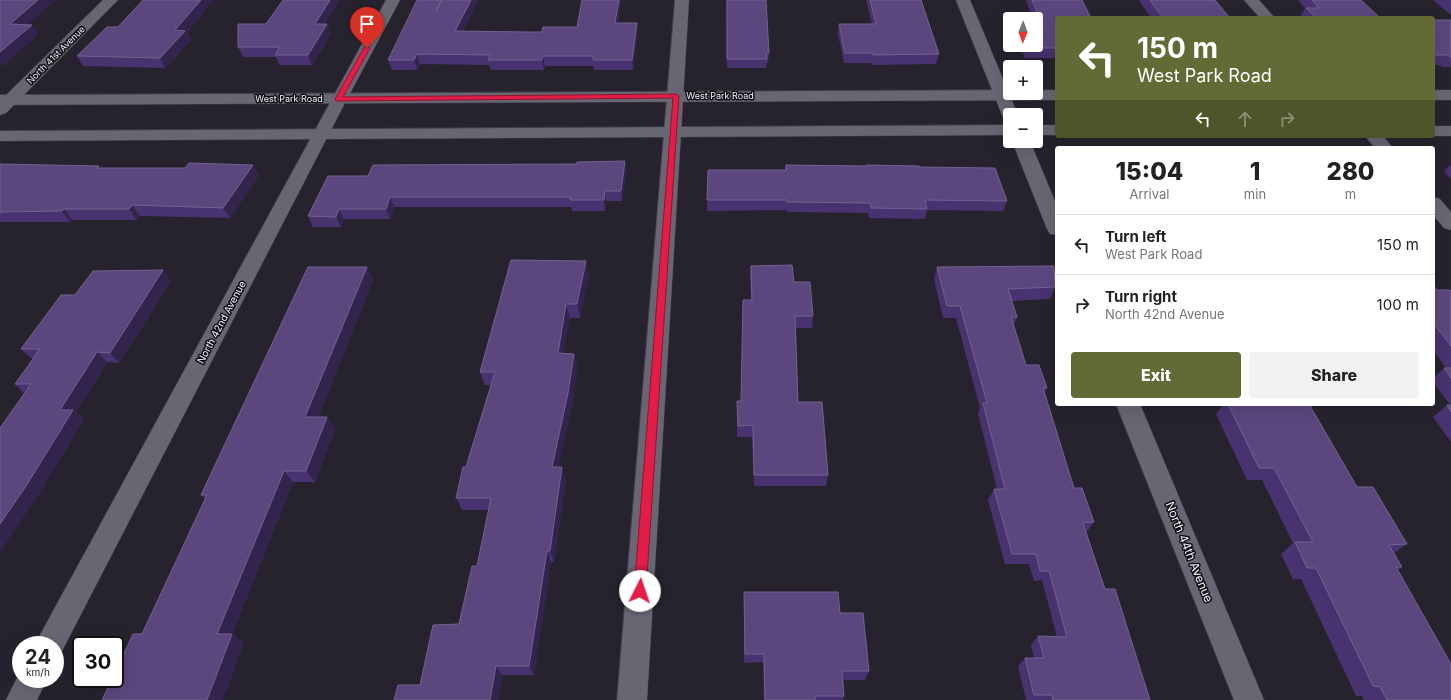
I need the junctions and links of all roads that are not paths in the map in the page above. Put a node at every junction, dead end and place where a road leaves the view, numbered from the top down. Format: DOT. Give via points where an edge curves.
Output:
graph roads {
  1 [pos="111,0"];
  2 [pos="393,0"];
  3 [pos="682,0"];
  4 [pos="963,0"];
  5 [pos="1251,0"];
  6 [pos="1266,16"];
  7 [pos="1002,95"];
  8 [pos="1055,95"];
  9 [pos="1435,95"];
  10 [pos="1451,95"];
  11 [pos="676,96"];
  12 [pos="338,99"];
  13 [pos="3,104"];
  14 [pos="1007,108"];
  15 [pos="1003,130"];
  16 [pos="1043,130"];
  17 [pos="1055,130"];
  18 [pos="1435,131"];
  19 [pos="1451,131"];
  20 [pos="674,133"];
  21 [pos="320,134"];
  22 [pos="0,136"];
  23 [pos="1376,138"];
  24 [pos="1382,146"];
  25 [pos="1024,148"];
  26 [pos="1435,205"];
  27 [pos="1055,224"];
  28 [pos="1451,224"];
  29 [pos="1129,406"];
  30 [pos="55,636"];
  31 [pos="27,688"];
  32 [pos="20,700"];
  33 [pos="632,700"];
  34 [pos="1249,700"];
  1 -- 13 [label="street, North 41st Avenue"];
  2 -- 12 [label="street, North 42nd Avenue"];
  3 -- 11 [label="street"];
  4 -- 7 [label="street"];
  5 -- 6 [label="street"];
  7 -- 8 [label="street, West Park Road"];
  7 -- 11 [label="street, West Park Road"];
  7 -- 14 [label="street"];
  9 -- 10 [label="street"];
  11 -- 12 [label="street, West Park Road"];
  11 -- 20 [label="street"];
  12 -- 13 [label="street, West Park Road"];
  12 -- 21 [label="street, North 42nd Avenue"];
  15 -- 20 [label="street"];
  16 -- 17 [label="street"];
  18 -- 19 [label="street"];
  20 -- 21 [label="street"];
  20 -- 33 [label="street"];
  21 -- 22 [label="street"];
  21 -- 30 [label="street, North 42nd Avenue"];
  23 -- 24 [label="street"];
  25 -- 27 [label="street"];
  26 -- 28 [label="street"];
  29 -- 34 [label="street, North 44th Avenue"];
  31 -- 32 [label="street"];
}
